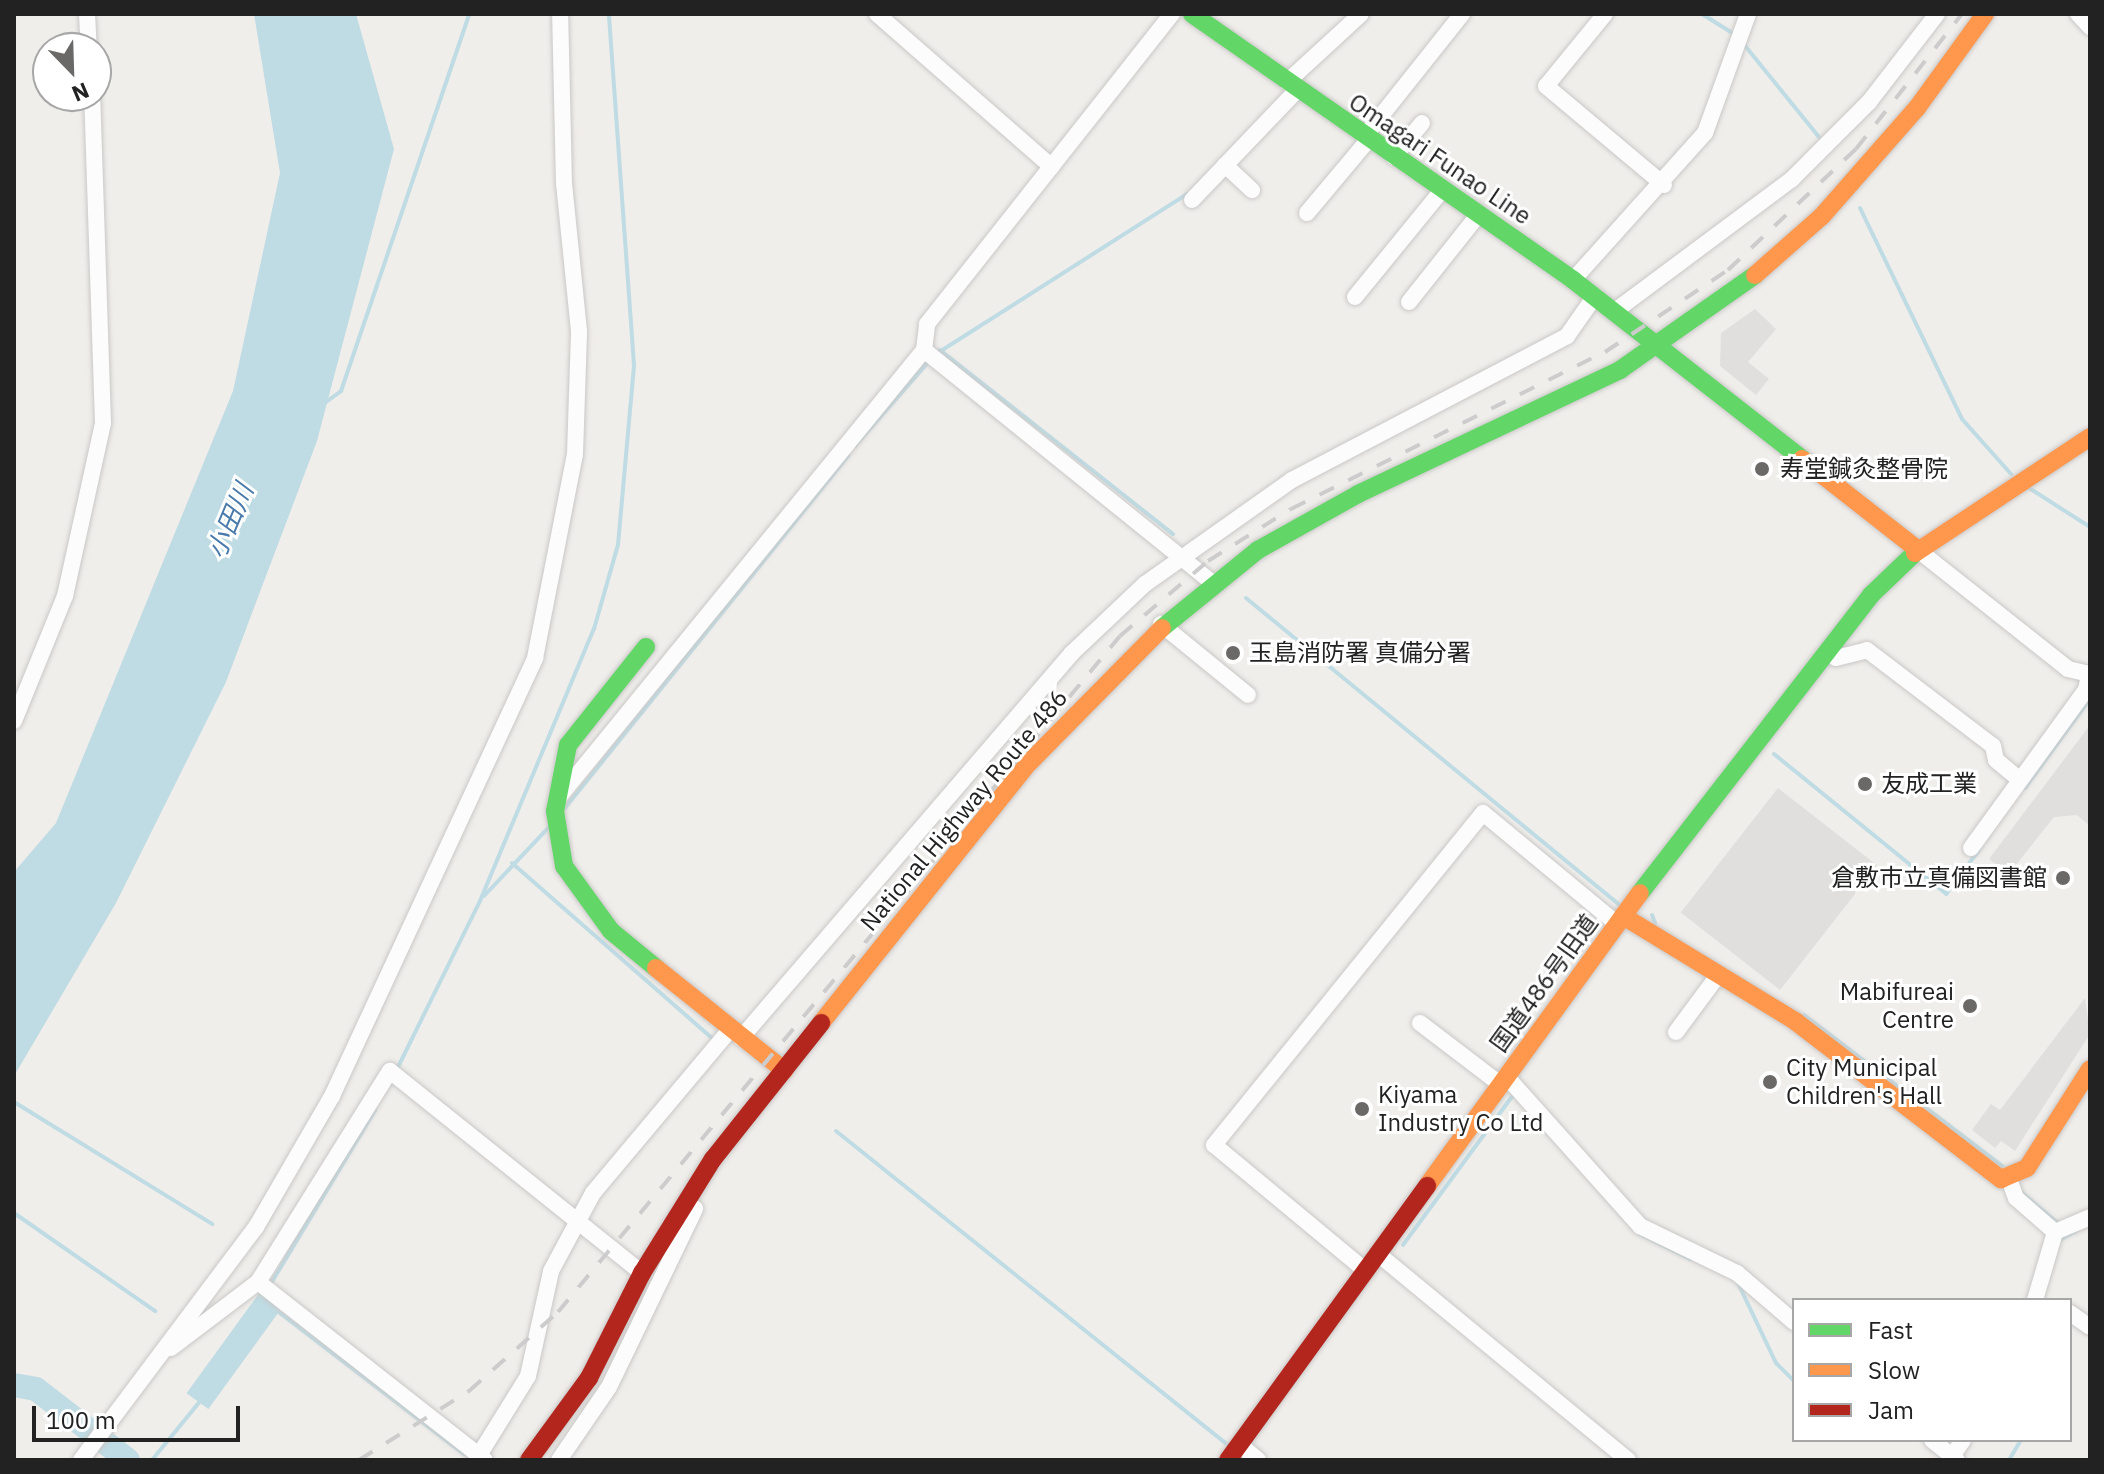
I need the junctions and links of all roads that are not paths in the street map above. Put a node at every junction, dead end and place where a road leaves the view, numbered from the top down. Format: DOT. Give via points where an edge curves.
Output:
graph roads {
  1 [pos="560,14"];
  2 [pos="877,14"];
  3 [pos="1172,14"];
  4 [pos="1192,14"];
  5 [pos="1361,14"];
  6 [pos="1462,14"];
  7 [pos="1605,14"];
  8 [pos="1748,14"];
  9 [pos="1937,14"];
  10 [pos="1985,14"];
  11 [pos="2078,14"];
  12 [pos="895,20"];
  13 [pos="2090,27"];
  14 [pos="1292,86"];
  15 [pos="93,112"];
  16 [pos="1422,123"];
  17 [pos="1367,138"];
  18 [pos="1394,157"];
  19 [pos="1225,165"];
  20 [pos="1052,167"];
  21 [pos="1664,185"];
  22 [pos="1443,189"];
  23 [pos="1252,190"];
  24 [pos="1192,200"];
  25 [pos="1307,213"];
  26 [pos="1479,214"];
  27 [pos="1573,280"];
  28 [pos="1595,296"];
  29 [pos="1355,297"];
  30 [pos="1409,302"];
  31 [pos="1615,311"];
  32 [pos="1661,345"];
  33 [pos="924,350"];
  34 [pos="2090,437"];
  35 [pos="1918,550"];
  36 [pos="1180,555"];
  37 [pos="1212,582"];
  38 [pos="1161,624"];
  39 [pos="646,647"];
  40 [pos="1828,650"];
  41 [pos="2090,676"];
  42 [pos="1248,695"];
  43 [pos="14,721"];
  44 [pos="2020,780"];
  45 [pos="555,806"];
  46 [pos="1971,848"];
  47 [pos="1620,920"];
  48 [pos="1719,974"];
  49 [pos="1420,1023"];
  50 [pos="1676,1032"];
  51 [pos="735,1034"];
  52 [pos="2090,1069"];
  53 [pos="784,1070"];
  54 [pos="1503,1080"];
  55 [pos="713,1159"];
  56 [pos="2009,1179"];
  57 [pos="2090,1217"];
  58 [pos="581,1222"];
  59 [pos="2055,1232"];
  60 [pos="1378,1254"];
  61 [pos="1366,1271"];
  62 [pos="642,1273"];
  63 [pos="266,1287"];
  64 [pos="2036,1298"];
  65 [pos="2072,1314"];
  66 [pos="1792,1320"];
  67 [pos="2090,1327"];
  68 [pos="170,1348"];
  69 [pos="1934,1442"];
  70 [pos="1239,1444"];
  71 [pos="534,1454"];
  72 [pos="83,1457"];
  73 [pos="481,1458"];
  74 [pos="1954,1458"];
  75 [pos="559,1460"];
  76 [pos="1228,1460"];
  77 [pos="1258,1460"];
  78 [pos="1628,1460"];
  1 -- 68 [label="street" via="563,169 579,331 575,454 535,658 332,1096 256,1227"];
  2 -- 12 [label="street"];
  3 -- 20 [label="street"];
  4 -- 14 [label="main road, Omagari Funao Line"];
  5 -- 14 [label="street"];
  6 -- 17 [label="street"];
  7 -- 21 [label="street" via="1546,86"];
  8 -- 21 [label="street" via="1736,34 1705,133"];
  9 -- 31 [label="street" via="1869,102 1792,179"];
  10 -- 32 [label="main road, National Highway Route 486" via="1917,108 1822,216"];
  11 -- 13 [label="street"];
  12 -- 20 [label="street"];
  14 -- 17 [label="main road, Omagari Funao Line"];
  14 -- 19 [label="street" via="1245,134"];
  15 -- 43 [label="street" via="106,332 103,423 65,596"];
  16 -- 18 [label="street"];
  17 -- 18 [label="main road, Omagari Funao Line"];
  17 -- 25 [label="street"];
  18 -- 22 [label="main road, Omagari Funao Line"];
  19 -- 23 [label="street"];
  19 -- 24 [label="street"];
  20 -- 33 [label="street" via="927,324"];
  21 -- 27 [label="street"];
  22 -- 26 [label="main road, Omagari Funao Line"];
  22 -- 29 [label="street"];
  26 -- 27 [label="main road, Omagari Funao Line"];
  26 -- 30 [label="street"];
  27 -- 28 [label="main road, Omagari Funao Line"];
  28 -- 31 [label="main road, Omagari Funao Line"];
  28 -- 36 [label="street" via="1567,336 1292,480"];
  31 -- 32 [label="main road, Omagari Funao Line"];
  32 -- 35 [label="main road, Omagari Funao Line"];
  32 -- 37 [label="main road, National Highway Route 486" via="1558,402 1358,494"];
  33 -- 36 [label="street"];
  33 -- 45 [label="street"];
  34 -- 35 [label="main road, 国道486号旧道"];
  35 -- 40 [label="main road, 国道486号旧道"];
  35 -- 41 [label="street" via="2068,669"];
  36 -- 37 [label="street"];
  36 -- 51 [label="street" via="1072,653"];
  37 -- 38 [label="main road, National Highway Route 486"];
  38 -- 42 [label="street"];
  38 -- 53 [label="main road, National Highway Route 486" via="1025,767"];
  39 -- 45 [label="main road" via="568,745"];
  40 -- 44 [label="street" via="1836,658 1867,650 1993,746 1996,760"];
  40 -- 47 [label="main road, 国道486号旧道"];
  41 -- 44 [label="street" via="2086,690"];
  44 -- 46 [label="street"];
  45 -- 51 [label="main road" via="556,831 587,905"];
  47 -- 48 [label="main road"];
  47 -- 54 [label="main road, 国道486号旧道"];
  47 -- 61 [label="street" via="1483,813 1214,1145"];
  48 -- 50 [label="street"];
  48 -- 56 [label="main road" via="1837,1050"];
  49 -- 54 [label="street"];
  51 -- 53 [label="main road"];
  51 -- 58 [label="street" via="638,1132"];
  52 -- 56 [label="main road" via="2027,1168"];
  53 -- 55 [label="main road, National Highway Route 486"];
  54 -- 60 [label="main road, 国道486号旧道"];
  54 -- 66 [label="street" via="1640,1226 1737,1273"];
  55 -- 62 [label="main road, National Highway Route 486"];
  55 -- 75 [label="street" via="672,1262 609,1387"];
  56 -- 59 [label="street" via="2016,1198"];
  57 -- 59 [label="street"];
  58 -- 62 [label="street"];
  58 -- 63 [label="street" via="395,1073"];
  58 -- 73 [label="street" via="551,1271 528,1376"];
  59 -- 64 [label="street"];
  60 -- 61 [label="main road, 国道486号旧道"];
  60 -- 78 [label="street"];
  61 -- 70 [label="main road, 国道486号旧道"];
  62 -- 71 [label="main road, National Highway Route 486" via="589,1378"];
  63 -- 68 [label="street"];
  63 -- 73 [label="street"];
  65 -- 67 [label="street"];
  68 -- 72 [label="street"];
  69 -- 74 [label="street"];
  70 -- 76 [label="main road, 国道486号旧道"];
  70 -- 77 [label="street"];
}
